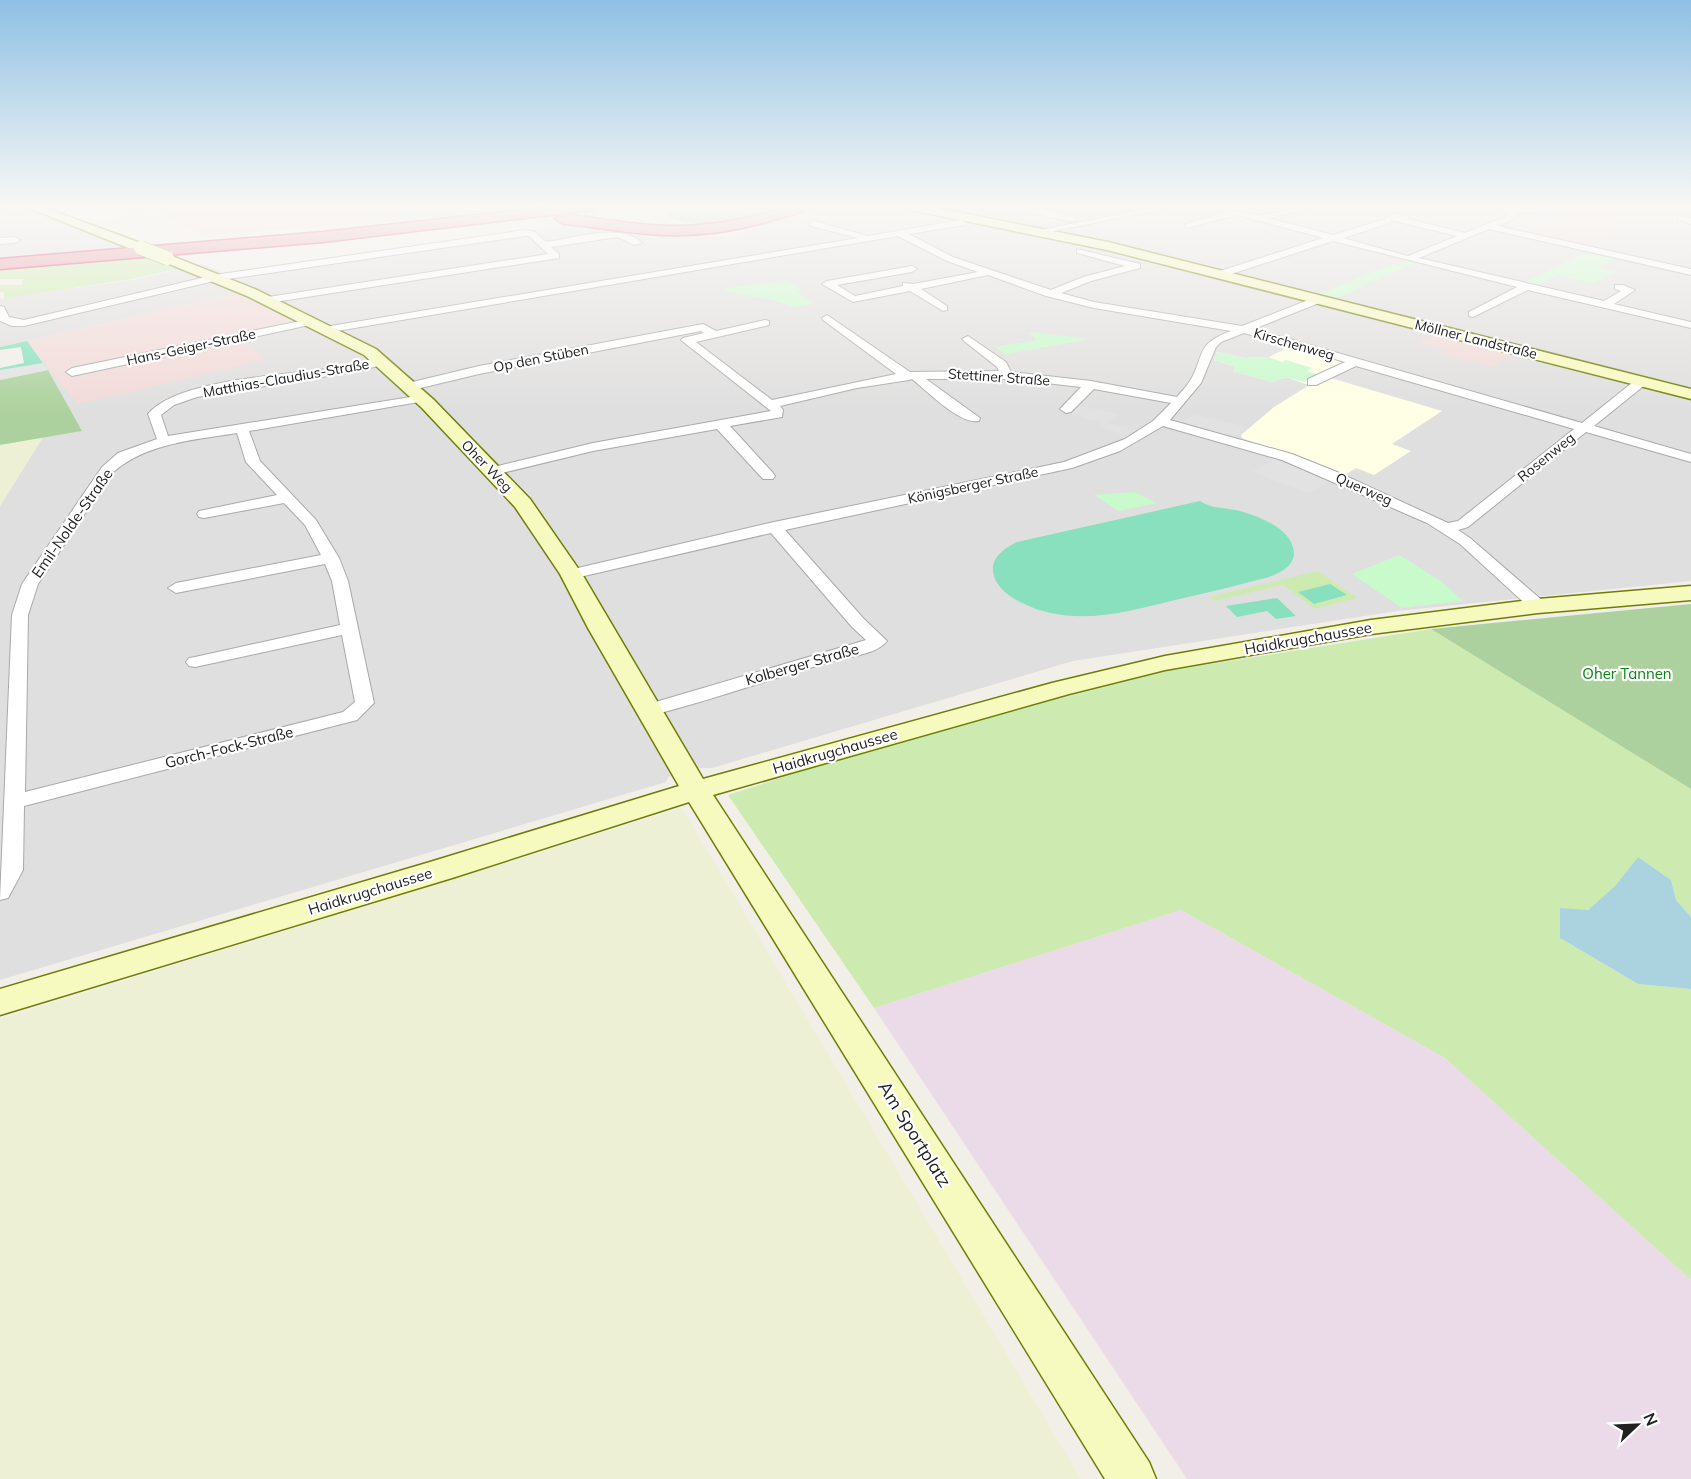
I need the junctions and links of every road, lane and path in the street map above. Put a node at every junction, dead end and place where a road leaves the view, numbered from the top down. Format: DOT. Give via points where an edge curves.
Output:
graph roads {
  1 [pos="207,275"];
  2 [pos="235,275"];
  3 [pos="432,275"];
  4 [pos="639,275"];
  5 [pos="879,275"];
  6 [pos="887,275"];
  7 [pos="976,275"];
  8 [pos="993,275"];
  9 [pos="1102,275"];
  10 [pos="1225,275"];
  11 [pos="1480,275"];
  12 [pos="214,278"];
  13 [pos="1528,286"];
  14 [pos="912,287"];
  15 [pos="1619,287"];
  16 [pos="1050,294"];
  17 [pos="1320,299"];
  18 [pos="268,300"];
  19 [pos="1605,305"];
  20 [pos="943,308"];
  21 [pos="0,313"];
  22 [pos="1473,314"];
  23 [pos="827,318"];
  24 [pos="765,324"];
  25 [pos="1691,325"];
  26 [pos="317,326"];
  27 [pos="1241,329"];
  28 [pos="675,332"];
  29 [pos="714,335"];
  30 [pos="968,339"];
  31 [pos="687,340"];
  32 [pos="381,361"];
  33 [pos="1354,362"];
  34 [pos="72,372"];
  35 [pos="1007,375"];
  36 [pos="911,376"];
  37 [pos="1642,381"];
  38 [pos="1312,382"];
  39 [pos="1091,385"];
  40 [pos="413,392"];
  41 [pos="1691,394"];
  42 [pos="1180,401"];
  43 [pos="771,404"];
  44 [pos="1066,410"];
  45 [pos="974,418"];
  46 [pos="1162,422"];
  47 [pos="720,424"];
  48 [pos="1584,426"];
  49 [pos="242,428"];
  50 [pos="165,441"];
  51 [pos="1691,458"];
  52 [pos="494,471"];
  53 [pos="768,476"];
  54 [pos="286,498"];
  55 [pos="204,514"];
  56 [pos="774,527"];
  57 [pos="1448,528"];
  58 [pos="331,558"];
  59 [pos="571,574"];
  60 [pos="176,588"];
  61 [pos="1691,593"];
  62 [pos="1538,606"];
  63 [pos="351,628"];
  64 [pos="195,662"];
  65 [pos="649,710"];
  66 [pos="696,790"];
  67 [pos="14,802"];
  68 [pos="0,892"];
  69 [pos="0,1002"];
  70 [pos="1132,1479"];
  1 -- 12 [label="main road, Oher Weg, bridge"];
  2 -- 12 [label="street"];
  3 -- 18 [label="street"];
  4 -- 26 [label="street, Hans-Geiger-Straße"];
  5 -- 14 [label="street" via="827,284 853,299"];
  6 -- 14 [label="street"];
  7 -- 14 [label="street"];
  8 -- 16 [label="street, Kirschenweg"];
  9 -- 16 [label="street"];
  10 -- 17 [label="main road, Möllner Landstraße"];
  11 -- 13 [label="street"];
  12 -- 18 [label="main road, Oher Weg"];
  12 -- 21 [label="street" via="24,323 12,323"];
  13 -- 19 [label="street"];
  13 -- 22 [label="street"];
  14 -- 20 [label="street"];
  15 -- 19 [label="street" via="1630,290"];
  16 -- 27 [label="street, Kirschenweg"];
  17 -- 27 [label="street, Königsberger Straße"];
  17 -- 37 [label="main road, Möllner Landstraße"];
  18 -- 26 [label="main road, Oher Weg"];
  19 -- 25 [label="street"];
  23 -- 36 [label="street"];
  24 -- 29 [label="street, Op den Stüben"];
  26 -- 32 [label="main road, Oher Weg"];
  26 -- 34 [label="street, Hans-Geiger-Straße"];
  27 -- 33 [label="street, Kirschenweg"];
  27 -- 42 [label="street, Königsberger Straße" via="1209,346 1196,380"];
  28 -- 29 [label="street, Op den Stüben" via="703,327"];
  28 -- 31 [label="street"];
  28 -- 40 [label="street, Op den Stüben" via="479,370"];
  29 -- 31 [label="street, Op den Stüben"];
  30 -- 35 [label="street" via="1002,365"];
  31 -- 43 [label="street"];
  32 -- 40 [label="main road, Oher Weg"];
  32 -- 50 [label="street, Matthias-Claudius-Straße" via="356,369 246,384 166,402 154,414"];
  33 -- 38 [label="street"];
  33 -- 48 [label="street, Kirschenweg"];
  35 -- 36 [label="street, Stettiner Straße"];
  35 -- 39 [label="street, Stettiner Straße"];
  36 -- 43 [label="street"];
  36 -- 45 [label="street"];
  37 -- 41 [label="main road, Möllner Landstraße"];
  37 -- 48 [label="street, Rosenweg"];
  39 -- 42 [label="street, Stettiner Straße"];
  39 -- 44 [label="street"];
  40 -- 49 [label="street, Emil-Nolde-Straße"];
  40 -- 52 [label="main road, Oher Weg"];
  42 -- 46 [label="street, Königsberger Straße"];
  43 -- 47 [label="street" via="777,414"];
  46 -- 56 [label="street, Königsberger Straße" via="1127,444 1067,465"];
  46 -- 57 [label="street, Querweg" via="1261,448 1338,477"];
  47 -- 52 [label="street" via="593,447"];
  47 -- 53 [label="street"];
  48 -- 51 [label="street, Kirschenweg"];
  48 -- 57 [label="street, Rosenweg" via="1463,524"];
  49 -- 50 [label="street, Emil-Nolde-Straße"];
  49 -- 54 [label="street, Gorch-Fock-Straße" via="253,462"];
  50 -- 67 [label="street, Emil-Nolde-Straße" via="123,456 107,470 30,584 20,615"];
  52 -- 59 [label="main road, Oher Weg" via="523,502"];
  54 -- 55 [label="street"];
  54 -- 58 [label="street, Gorch-Fock-Straße" via="311,524"];
  56 -- 59 [label="street, Königsberger Straße"];
  56 -- 65 [label="street, Kolberger Straße" via="878,641"];
  57 -- 62 [label="street, Querweg"];
  58 -- 60 [label="street"];
  58 -- 63 [label="street, Gorch-Fock-Straße"];
  59 -- 65 [label="main road, Oher Weg"];
  61 -- 62 [label="main road, Haidkrugchaussee"];
  62 -- 66 [label="main road, Haidkrugchaussee" via="1371,627 1165,663"];
  63 -- 64 [label="street"];
  63 -- 67 [label="street, Gorch-Fock-Straße" via="365,703 350,716"];
  65 -- 66 [label="main road, Oher Weg"];
  66 -- 69 [label="main road, Haidkrugchaussee"];
  66 -- 70 [label="main road, Am Sportplatz"];
  67 -- 68 [label="street, Emil-Nolde-Straße" via="12,870"];
}
